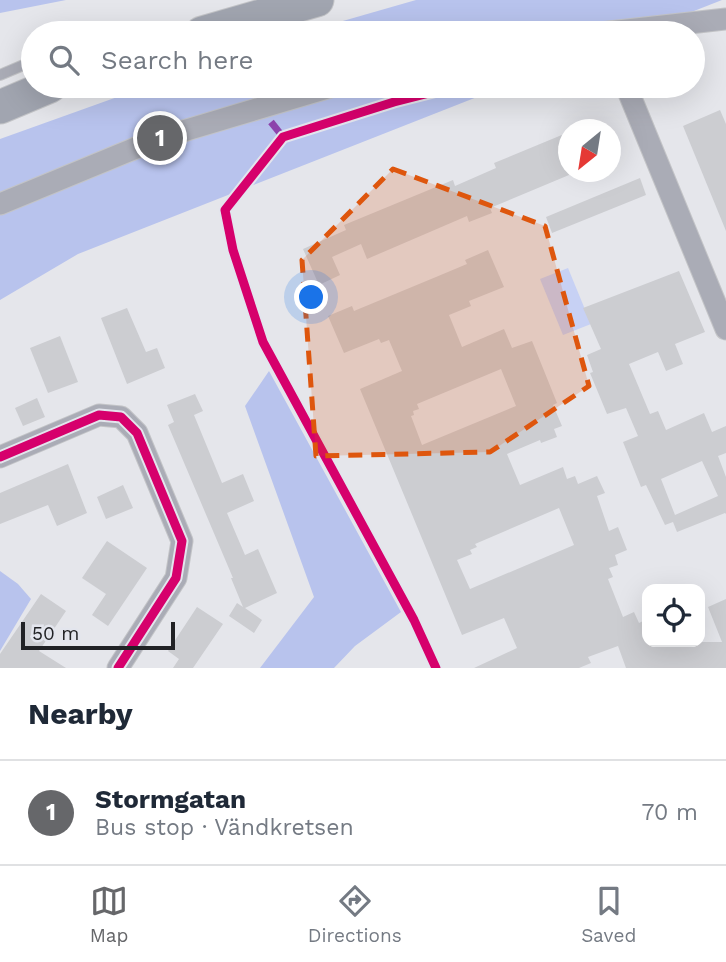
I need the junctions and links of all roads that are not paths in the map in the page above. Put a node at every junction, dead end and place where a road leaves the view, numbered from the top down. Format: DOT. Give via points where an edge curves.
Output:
graph roads {
  1 [pos="317,0"];
  2 [pos="726,19"];
  3 [pos="244,21"];
  4 [pos="705,21"];
  5 [pos="21,66"];
  6 [pos="0,75"];
  7 [pos="21,98"];
  8 [pos="294,98"];
  9 [pos="631,98"];
  10 [pos="0,107"];
  11 [pos="0,204"];
  12 [pos="726,329"];
  13 [pos="0,457"];
  14 [pos="118,668"];
  1 -- 3 [label="main road"];
  2 -- 4 [label="street"];
  5 -- 6 [label="lane"];
  7 -- 10 [label="main road"];
  8 -- 11 [label="street" via="160,138"];
  9 -- 12 [label="street"];
  13 -- 14 [label="street" via="99,415 121,417 137,433 182,541 176,578"];
}
